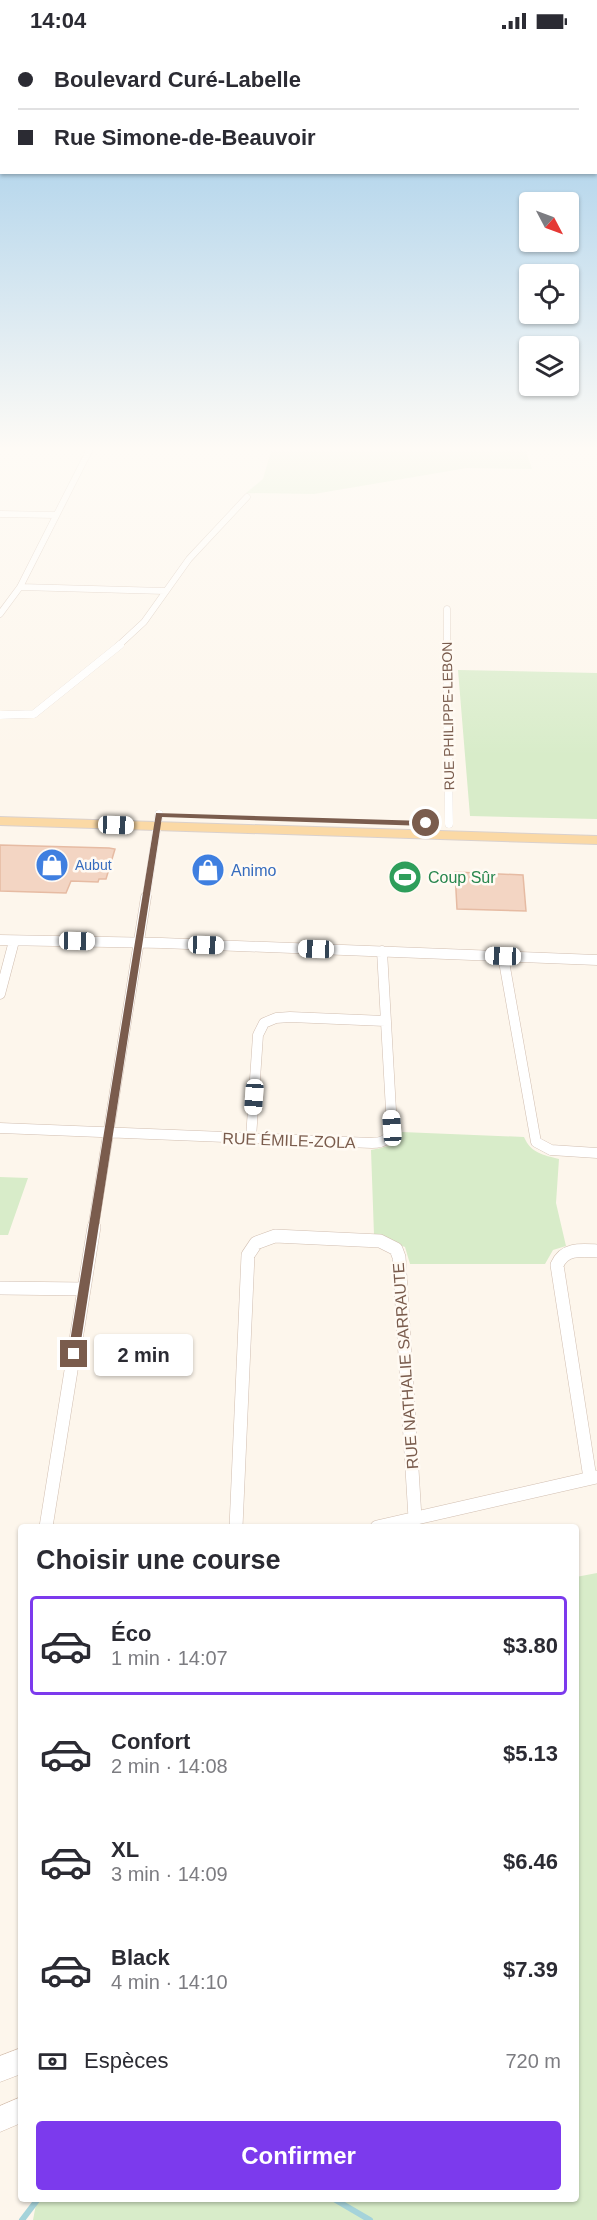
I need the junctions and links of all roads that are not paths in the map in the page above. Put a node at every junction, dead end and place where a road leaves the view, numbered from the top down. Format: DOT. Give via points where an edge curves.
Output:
graph roads {
  1 [pos="38,553"];
  2 [pos="195,553"];
  3 [pos="21,587"];
  4 [pos="165,591"];
  5 [pos="447,609"];
  6 [pos="0,614"];
  7 [pos="0,715"];
  8 [pos="0,810"];
  9 [pos="158,820"];
  10 [pos="0,821"];
  11 [pos="449,824"];
  12 [pos="597,829"];
  13 [pos="597,840"];
  14 [pos="0,940"];
  15 [pos="14,941"];
  16 [pos="138,942"];
  17 [pos="382,951"];
  18 [pos="503,956"];
  19 [pos="597,960"];
  20 [pos="0,994"];
  21 [pos="385,1021"];
  22 [pos="0,1128"];
  23 [pos="108,1132"];
  24 [pos="251,1138"];
  25 [pos="597,1153"];
  26 [pos="597,1251"];
  27 [pos="0,1288"];
  28 [pos="84,1288"];
  29 [pos="594,1477"];
  30 [pos="415,1518"];
  31 [pos="46,1524"];
  32 [pos="236,1524"];
  33 [pos="390,1524"];
  34 [pos="18,2062"];
  35 [pos="0,2069"];
  36 [pos="18,2111"];
  37 [pos="0,2119"];
  1 -- 3 [label="street"];
  2 -- 4 [label="street"];
  3 -- 4 [label="street"];
  3 -- 6 [label="street"];
  4 -- 7 [label="street" via="134,633 34,714"];
  5 -- 11 [label="street, RUE PHILIPPE-LEBON"];
  8 -- 9 [label="main road"];
  9 -- 10 [label="main road"];
  9 -- 11 [label="main road"];
  9 -- 13 [label="main road"];
  9 -- 16 [label="street"];
  11 -- 12 [label="main road"];
  14 -- 15 [label="street"];
  15 -- 16 [label="street"];
  15 -- 20 [label="street"];
  16 -- 17 [label="street"];
  16 -- 23 [label="street"];
  17 -- 18 [label="street"];
  17 -- 21 [label="street, RUE ÉMILE-ZOLA"];
  18 -- 19 [label="street"];
  18 -- 25 [label="street" via="536,1142 551,1150"];
  21 -- 24 [label="street" via="283,1017 265,1022 258,1035"];
  21 -- 24 [label="street, RUE ÉMILE-ZOLA" via="392,1128 386,1141"];
  22 -- 23 [label="street, RUE ÉMILE-ZOLA"];
  23 -- 24 [label="street, RUE ÉMILE-ZOLA"];
  23 -- 28 [label="street"];
  26 -- 29 [label="street" via="570,1251 561,1256 557,1265"];
  27 -- 28 [label="street"];
  28 -- 31 [label="street"];
  29 -- 30 [label="street"];
  30 -- 32 [label="street, RUE NATHALIE SARRAUTE" via="396,1249 380,1241 275,1236 256,1243 248,1255"];
  30 -- 33 [label="street"];
  34 -- 35 [label="street"];
  36 -- 37 [label="street"];
}
